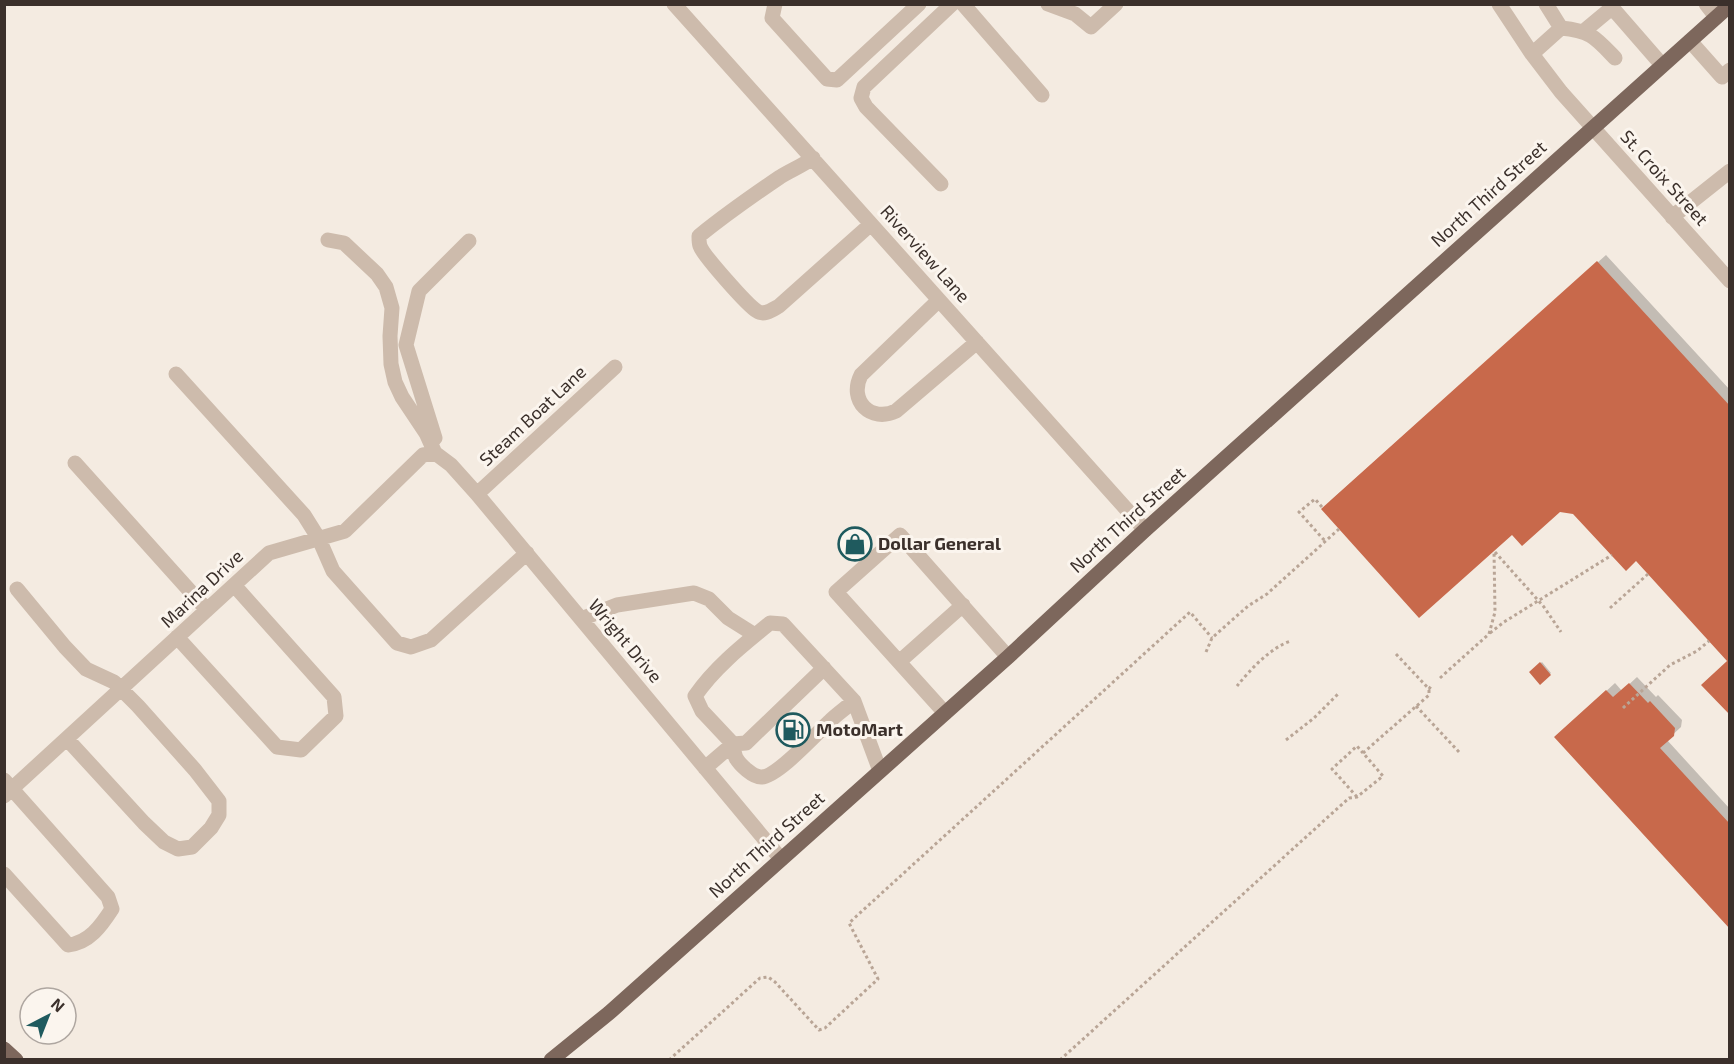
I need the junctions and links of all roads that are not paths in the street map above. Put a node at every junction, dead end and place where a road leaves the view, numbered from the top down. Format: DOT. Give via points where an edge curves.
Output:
graph roads {
  1 [pos="674,4"];
  2 [pos="775,4"];
  3 [pos="919,4"];
  4 [pos="952,4"];
  5 [pos="963,4"];
  6 [pos="973,4"];
  7 [pos="1048,4"];
  8 [pos="1116,4"];
  9 [pos="1499,4"];
  10 [pos="1706,4"];
  11 [pos="1730,6"];
  12 [pos="1554,16"];
  13 [pos="1716,17"];
  14 [pos="1584,31"];
  15 [pos="1690,41"];
  16 [pos="1532,54"];
  17 [pos="1615,58"];
  18 [pos="1662,65"];
  19 [pos="1730,70"];
  20 [pos="1042,95"];
  21 [pos="1593,128"];
  22 [pos="813,158"];
  23 [pos="1730,171"];
  24 [pos="941,184"];
  25 [pos="1672,217"];
  26 [pos="871,224"];
  27 [pos="328,240"];
  28 [pos="469,241"];
  29 [pos="1730,281"];
  30 [pos="939,300"];
  31 [pos="977,342"];
  32 [pos="615,367"];
  33 [pos="176,374"];
  34 [pos="439,455"];
  35 [pos="75,463"];
  36 [pos="477,494"];
  37 [pos="1145,530"];
  38 [pos="319,539"];
  39 [pos="527,554"];
  40 [pos="234,585"];
  41 [pos="17,589"];
  42 [pos="963,605"];
  43 [pos="207,610"];
  44 [pos="581,619"];
  45 [pos="755,635"];
  46 [pos="177,637"];
  47 [pos="1008,657"];
  48 [pos="899,662"];
  49 [pos="824,668"];
  50 [pos="122,689"];
  51 [pos="854,701"];
  52 [pos="945,713"];
  53 [pos="67,739"];
  54 [pos="733,744"];
  55 [pos="705,768"];
  56 [pos="880,771"];
  57 [pos="7,788"];
  58 [pos="781,859"];
  59 [pos="4,874"];
  60 [pos="4,1049"];
  61 [pos="16,1059"];
  62 [pos="551,1059"];
  1 -- 22 [label="street, Riverview Lane"];
  2 -- 3 [label="street" via="772,18 827,80 837,80"];
  4 -- 24 [label="street" via="864,87 861,98"];
  5 -- 6 [label="street"];
  5 -- 20 [label="street"];
  7 -- 8 [label="street" via="1075,14 1091,27"];
  9 -- 16 [label="street, St. Croix Street"];
  10 -- 13 [label="street"];
  11 -- 13 [label="main road, North Third Street"];
  12 -- 14 [label="street"];
  12 -- 16 [label="street"];
  13 -- 15 [label="main road, North Third Street"];
  14 -- 17 [label="street"];
  14 -- 18 [label="street" via="1608,11 1615,11"];
  15 -- 18 [label="main road, North Third Street"];
  15 -- 19 [label="street" via="1722,77"];
  16 -- 21 [label="street, St. Croix Street"];
  18 -- 21 [label="main road, North Third Street"];
  21 -- 25 [label="street, St. Croix Street"];
  21 -- 37 [label="main road, North Third Street"];
  22 -- 26 [label="street, Riverview Lane"];
  22 -- 26 [label="street" via="728,212 699,236 699,245 709,258 758,312 765,313 779,306"];
  23 -- 25 [label="street"];
  25 -- 29 [label="street, St. Croix Street"];
  26 -- 30 [label="street, Riverview Lane"];
  27 -- 34 [label="street" via="344,243 386,287 392,308 395,382"];
  28 -- 34 [label="street" via="419,291 406,345"];
  30 -- 31 [label="street, Riverview Lane"];
  30 -- 31 [label="street" via="861,375 855,386 858,399 871,413 885,417"];
  31 -- 37 [label="street, Riverview Lane"];
  32 -- 36 [label="street, Steam Boat Lane"];
  33 -- 38 [label="street" via="304,515"];
  34 -- 36 [label="street, Wright Drive"];
  34 -- 38 [label="street, Marina Drive" via="423,455 345,531"];
  35 -- 43 [label="street"];
  36 -- 39 [label="street, Wright Drive"];
  37 -- 47 [label="main road, North Third Street"];
  38 -- 39 [label="street" via="333,571 397,643 411,647 431,640"];
  38 -- 40 [label="street, Marina Drive" via="269,553"];
  39 -- 44 [label="street, Wright Drive"];
  40 -- 43 [label="street, Marina Drive"];
  40 -- 46 [label="street" via="334,698 336,716 301,750 277,747"];
  41 -- 50 [label="street" via="86,669"];
  42 -- 47 [label="street"];
  42 -- 48 [label="street"];
  42 -- 48 [label="street" via="900,535 836,592"];
  43 -- 46 [label="street, Marina Drive"];
  44 -- 45 [label="street" via="616,605 694,593 709,599 728,618"];
  44 -- 55 [label="street, Wright Drive"];
  45 -- 49 [label="street" via="770,623 783,624"];
  45 -- 54 [label="street" via="695,696 702,711"];
  46 -- 50 [label="street, Marina Drive"];
  47 -- 52 [label="main road, North Third Street"];
  48 -- 52 [label="street"];
  49 -- 51 [label="street"];
  49 -- 54 [label="street" via="746,743"];
  50 -- 53 [label="street, Marina Drive"];
  50 -- 53 [label="street" via="219,801 219,815 192,847 178,849 164,842"];
  51 -- 54 [label="street" via="792,757 762,778 735,757"];
  51 -- 56 [label="street"];
  52 -- 56 [label="main road, North Third Street"];
  53 -- 57 [label="street, Marina Drive"];
  54 -- 55 [label="street"];
  55 -- 58 [label="street, Wright Drive"];
  56 -- 58 [label="main road, North Third Street"];
  57 -- 59 [label="street, Marina Drive" via="108,897 112,909 102,926 80,944 68,945"];
  58 -- 62 [label="main road, North Third Street" via="609,1013"];
  60 -- 61 [label="main road"];
}
